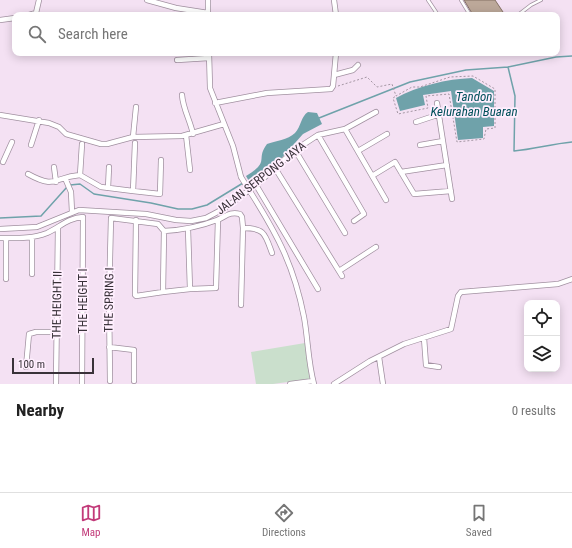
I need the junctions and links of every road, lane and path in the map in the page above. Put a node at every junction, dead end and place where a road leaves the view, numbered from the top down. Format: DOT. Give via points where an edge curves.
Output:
graph roads {
  1 [pos="39,0"];
  2 [pos="147,0"];
  3 [pos="208,0"];
  4 [pos="334,0"];
  5 [pos="428,0"];
  6 [pos="461,0"];
  7 [pos="540,0"];
  8 [pos="36,12"];
  9 [pos="197,12"];
  10 [pos="208,12"];
  11 [pos="336,12"];
  12 [pos="436,12"];
  13 [pos="468,12"];
  14 [pos="522,12"];
  15 [pos="12,18"];
  16 [pos="0,20"];
  17 [pos="203,56"];
  18 [pos="209,56"];
  19 [pos="336,56"];
  20 [pos="177,60"];
  21 [pos="358,65"];
  22 [pos="334,75"];
  23 [pos="333,86"];
  24 [pos="182,95"];
  25 [pos="396,96"];
  26 [pos="215,103"];
  27 [pos="437,103"];
  28 [pos="136,107"];
  29 [pos="376,112"];
  30 [pos="440,114"];
  31 [pos="0,115"];
  32 [pos="39,120"];
  33 [pos="416,122"];
  34 [pos="224,124"];
  35 [pos="345,129"];
  36 [pos="193,134"];
  37 [pos="387,134"];
  38 [pos="186,135"];
  39 [pos="318,135"];
  40 [pos="132,137"];
  41 [pos="12,142"];
  42 [pos="443,142"];
  43 [pos="135,143"];
  44 [pos="82,144"];
  45 [pos="32,145"];
  46 [pos="420,145"];
  47 [pos="295,150"];
  48 [pos="358,151"];
  49 [pos="0,154"];
  50 [pos="5,155"];
  51 [pos="161,160"];
  52 [pos="3,162"];
  53 [pos="447,165"];
  54 [pos="54,167"];
  55 [pos="109,167"];
  56 [pos="275,168"];
  57 [pos="190,170"];
  58 [pos="401,172"];
  59 [pos="28,174"];
  60 [pos="80,175"];
  61 [pos="372,176"];
  62 [pos="66,179"];
  63 [pos="56,182"];
  64 [pos="256,185"];
  65 [pos="108,188"];
  66 [pos="451,191"];
  67 [pos="133,192"];
  68 [pos="452,199"];
  69 [pos="386,200"];
  70 [pos="72,212"];
  71 [pos="136,220"];
  72 [pos="176,220"];
  73 [pos="218,220"];
  74 [pos="354,221"];
  75 [pos="58,227"];
  76 [pos="243,228"];
  77 [pos="0,229"];
  78 [pos="18,229"];
  79 [pos="188,229"];
  80 [pos="175,230"];
  81 [pos="164,231"];
  82 [pos="345,233"];
  83 [pos="32,237"];
  84 [pos="0,238"];
  85 [pos="6,238"];
  86 [pos="18,238"];
  87 [pos="376,247"];
  88 [pos="272,253"];
  89 [pos="339,271"];
  90 [pos="32,274"];
  91 [pos="342,276"];
  92 [pos="6,279"];
  93 [pos="572,279"];
  94 [pos="190,289"];
  95 [pos="318,289"];
  96 [pos="163,292"];
  97 [pos="241,305"];
  98 [pos="57,332"];
  99 [pos="424,338"];
  100 [pos="109,346"];
  101 [pos="379,357"];
  102 [pos="26,367"];
  103 [pos="439,367"];
  104 [pos="110,381"];
  105 [pos="134,381"];
  106 [pos="313,383"];
  107 [pos="56,384"];
  108 [pos="82,384"];
  109 [pos="290,384"];
  110 [pos="334,384"];
  111 [pos="383,384"];
  1 -- 8 [label="street"];
  2 -- 9 [label="street"];
  3 -- 10 [label="street"];
  4 -- 11 [label="street"];
  5 -- 12 [label="lane"];
  6 -- 13 [label="lane"];
  7 -- 14 [label="lane"];
  15 -- 16 [label="street"];
  17 -- 20 [label="street"];
  18 -- 26 [label="street" via="210,83"];
  19 -- 22 [label="street"];
  21 -- 22 [label="street" via="353,70"];
  22 -- 23 [label="street"];
  23 -- 25 [label="path" via="345,85 367,77 377,87 392,84"];
  23 -- 26 [label="street" via="328,90 267,94"];
  24 -- 36 [label="street" via="183,106"];
  25 -- 25 [label="path" via="393,98 398,114 428,108 426,96 449,94 457,142 484,139 486,129 495,128 495,89 473,76 450,77 420,87 412,87"];
  26 -- 34 [label="street"];
  27 -- 30 [label="street"];
  28 -- 40 [label="street"];
  29 -- 35 [label="street, JALAN SERPONG JAYA"];
  30 -- 33 [label="street"];
  30 -- 42 [label="street"];
  31 -- 32 [label="street"];
  32 -- 40 [label="street" via="57,126 66,134 101,144"];
  32 -- 45 [label="street"];
  34 -- 36 [label="street"];
  34 -- 106 [label="street, bridge" via="234,146 241,177 278,237 292,268 304,318"];
  35 -- 39 [label="street, JALAN SERPONG JAYA"];
  35 -- 48 [label="street"];
  36 -- 38 [label="street"];
  37 -- 48 [label="street"];
  38 -- 40 [label="street"];
  38 -- 57 [label="street"];
  39 -- 47 [label="street, JALAN SERPONG JAYA"];
  39 -- 74 [label="street" via="364,214"];
  41 -- 50 [label="street"];
  42 -- 46 [label="street"];
  42 -- 53 [label="street"];
  43 -- 67 [label="street"];
  44 -- 60 [label="street"];
  47 -- 56 [label="street, JALAN SERPONG JAYA"];
  47 -- 82 [label="street"];
  48 -- 61 [label="street"];
  49 -- 50 [label="street"];
  50 -- 52 [label="street"];
  51 -- 67 [label="street" via="160,194"];
  53 -- 58 [label="street"];
  53 -- 66 [label="street"];
  54 -- 63 [label="street"];
  55 -- 65 [label="street"];
  56 -- 64 [label="street, JALAN SERPONG JAYA"];
  56 -- 89 [label="street"];
  58 -- 61 [label="street" via="394,162"];
  58 -- 66 [label="street" via="414,194"];
  59 -- 63 [label="street" via="44,182"];
  60 -- 62 [label="street"];
  60 -- 65 [label="street" via="101,187"];
  61 -- 69 [label="street"];
  62 -- 63 [label="street"];
  62 -- 70 [label="street" via="71,192"];
  64 -- 72 [label="street, JALAN SERPONG JAYA" via="215,214 198,220"];
  64 -- 95 [label="street"];
  65 -- 67 [label="street"];
  66 -- 68 [label="street"];
  70 -- 72 [label="street, JALAN SERPONG JAYA" via="85,210 141,214"];
  70 -- 78 [label="street, JALAN SERPONG JAYA" via="37,227"];
  71 -- 81 [label="street" via="158,224"];
  71 -- 96 [label="street" via="134,294"];
  71 -- 100 [label="street, THE SPRING I" via="111,218"];
  72 -- 80 [label="street"];
  73 -- 76 [label="street" via="230,213 240,214"];
  73 -- 79 [label="street"];
  73 -- 94 [label="street" via="216,288"];
  75 -- 83 [label="street"];
  75 -- 98 [label="street, THE HEIGHT II"];
  75 -- 108 [label="street, THE HEIGHT I" via="73,219 84,217"];
  76 -- 88 [label="street" via="261,231"];
  76 -- 97 [label="street"];
  77 -- 78 [label="street, JALAN SERPONG JAYA"];
  78 -- 86 [label="street"];
  79 -- 80 [label="street"];
  79 -- 94 [label="street"];
  80 -- 81 [label="street"];
  81 -- 96 [label="street"];
  83 -- 86 [label="street"];
  83 -- 90 [label="street"];
  84 -- 85 [label="street"];
  85 -- 86 [label="street"];
  85 -- 92 [label="street"];
  87 -- 89 [label="street"];
  89 -- 91 [label="street"];
  93 -- 99 [label="street" via="558,284 462,292 458,296 451,329"];
  94 -- 96 [label="street"];
  98 -- 102 [label="street" via="29,334"];
  98 -- 107 [label="street, THE HEIGHT II"];
  99 -- 101 [label="street" via="404,344"];
  99 -- 103 [label="street" via="426,365"];
  100 -- 104 [label="street, THE SPRING I"];
  100 -- 105 [label="street" via="134,350"];
  101 -- 110 [label="street"];
  101 -- 111 [label="street"];
  106 -- 109 [label="street"];
}
